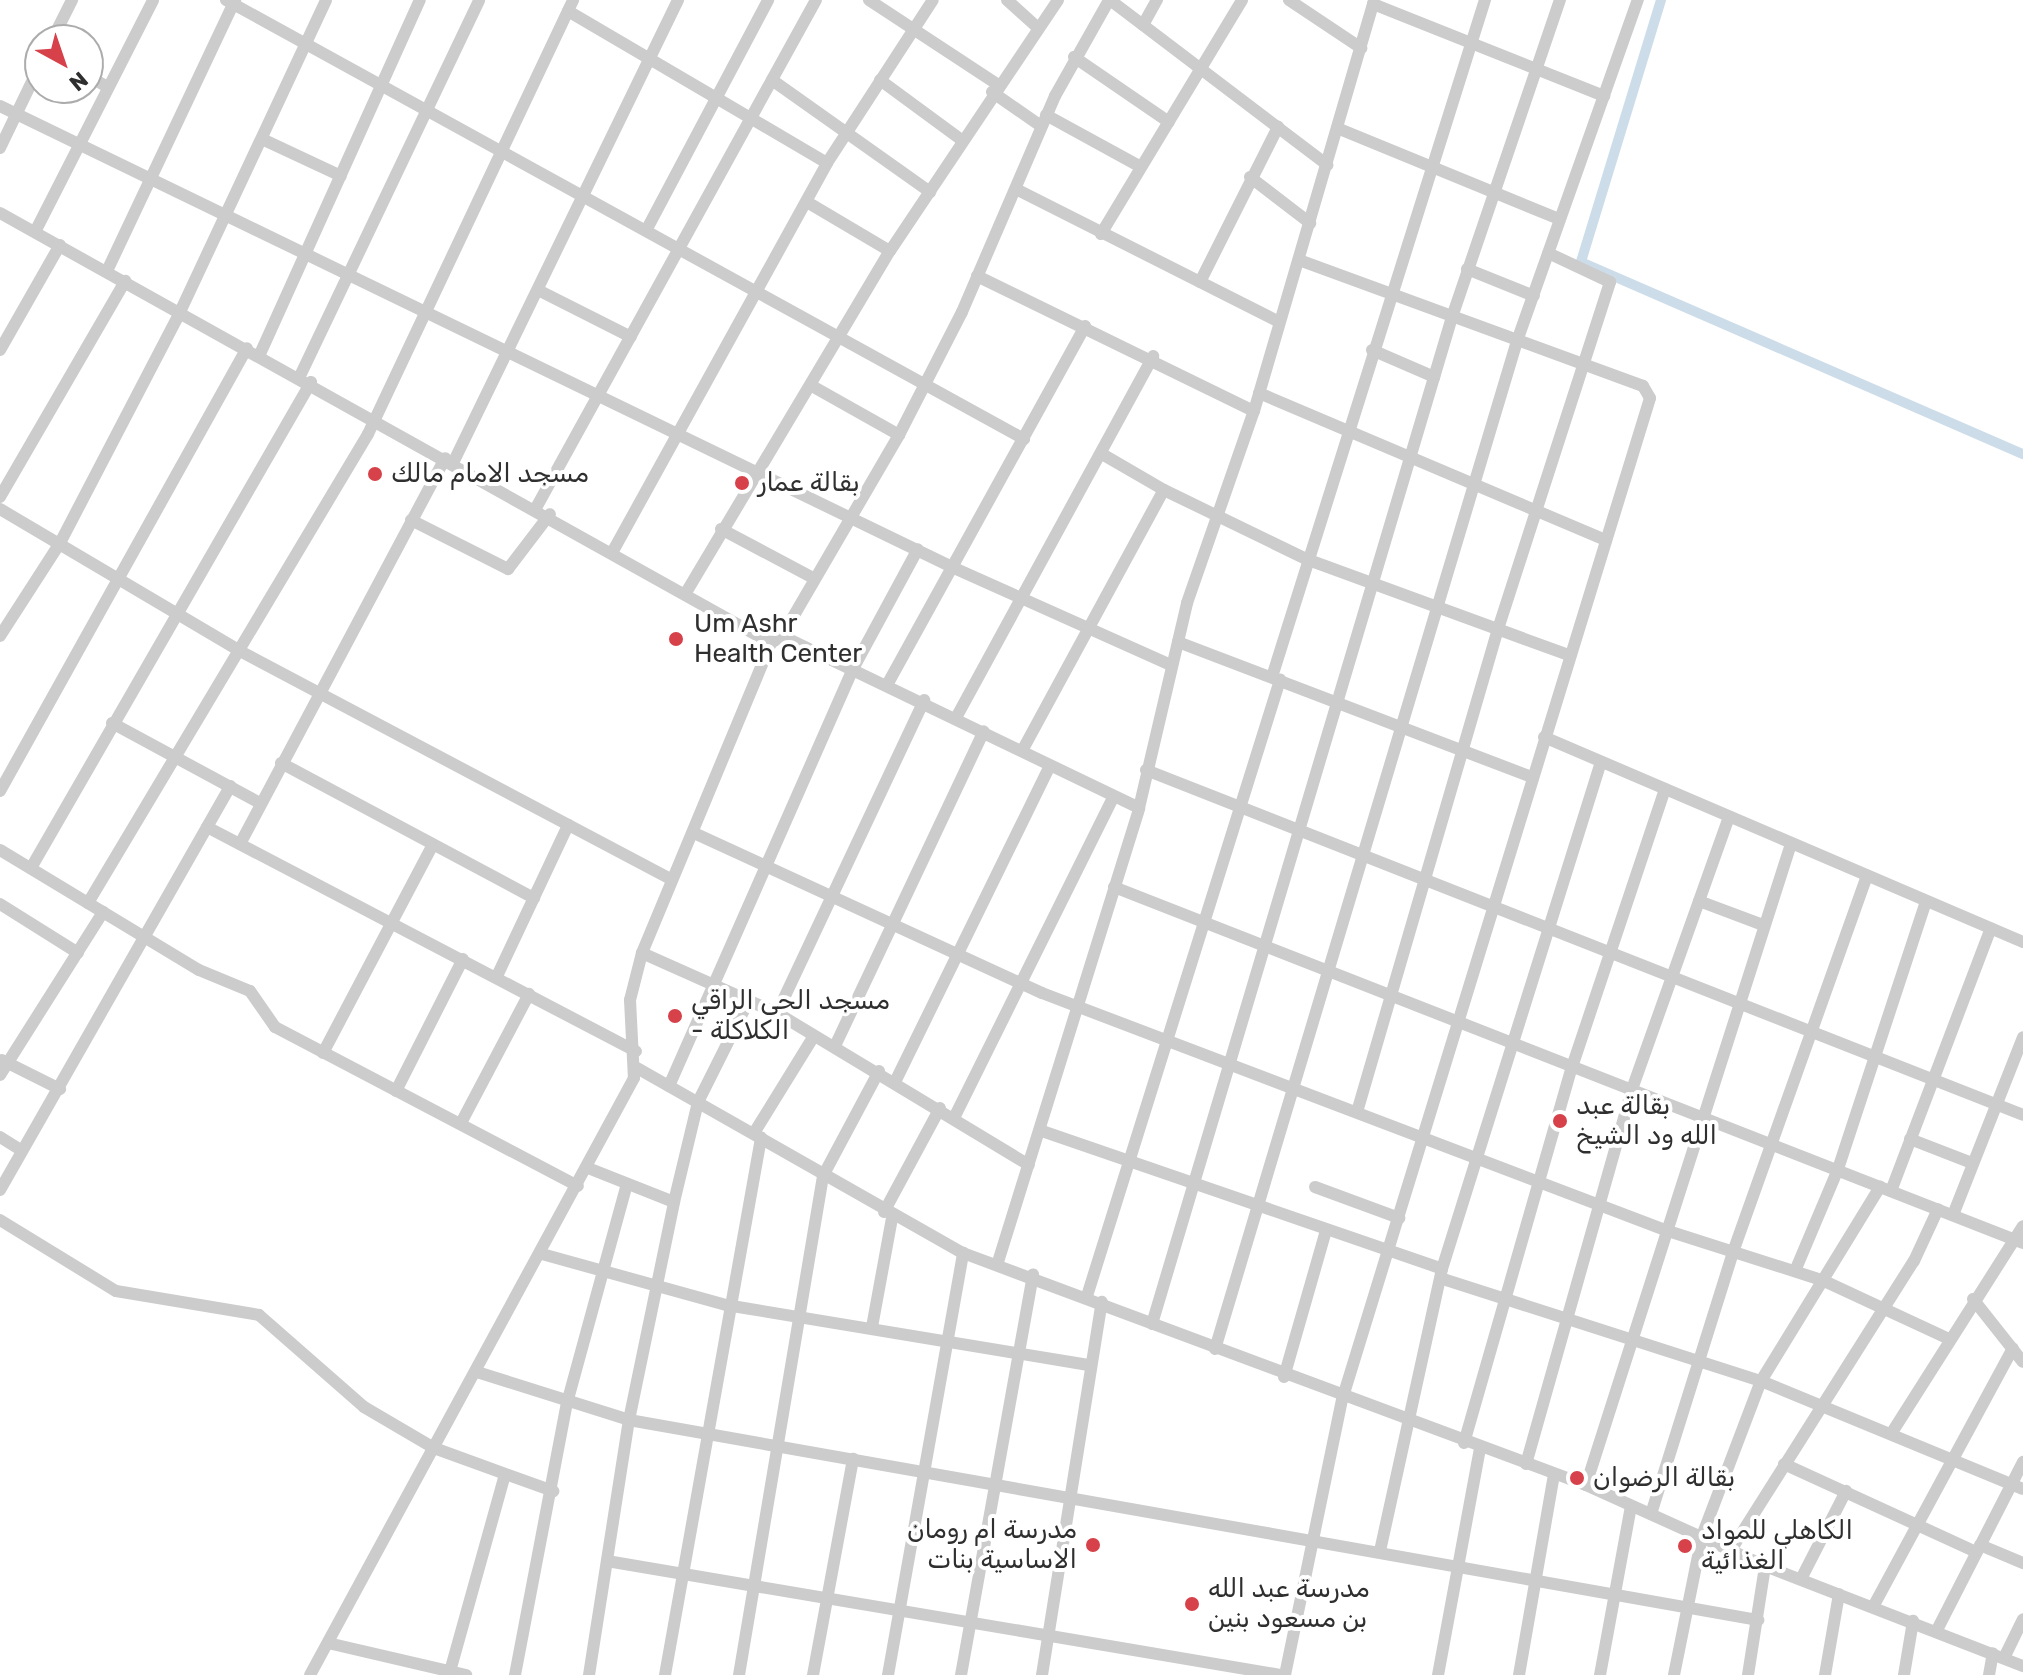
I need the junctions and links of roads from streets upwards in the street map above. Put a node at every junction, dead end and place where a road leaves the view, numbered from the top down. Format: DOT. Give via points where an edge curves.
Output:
graph roads {
  1 [pos="72,0"];
  2 [pos="153,0"];
  3 [pos="326,0"];
  4 [pos="420,0"];
  5 [pos="479,0"];
  6 [pos="678,0"];
  7 [pos="768,0"];
  8 [pos="816,0"];
  9 [pos="869,0"];
  10 [pos="933,0"];
  11 [pos="1007,0"];
  12 [pos="1058,0"];
  13 [pos="1110,0"];
  14 [pos="1157,0"];
  15 [pos="1242,0"];
  16 [pos="1289,0"];
  17 [pos="1485,0"];
  18 [pos="1560,0"];
  19 [pos="1638,0"];
  20 [pos="231,1"];
  21 [pos="1374,2"];
  22 [pos="570,5"];
  23 [pos="60,24"];
  24 [pos="1143,25"];
  25 [pos="914,28"];
  26 [pos="1038,28"];
  27 [pos="307,42"];
  28 [pos="1472,42"];
  29 [pos="1361,48"];
  30 [pos="650,56"];
  31 [pos="1074,57"];
  32 [pos="1204,67"];
  33 [pos="1537,68"];
  34 [pos="772,80"];
  35 [pos="880,80"];
  36 [pos="383,82"];
  37 [pos="104,85"];
  38 [pos="108,87"];
  39 [pos="994,88"];
  40 [pos="716,94"];
  41 [pos="1604,96"];
  42 [pos="24,98"];
  43 [pos="0,106"];
  44 [pos="428,107"];
  45 [pos="16,114"];
  46 [pos="752,116"];
  47 [pos="1044,120"];
  48 [pos="1169,122"];
  49 [pos="1278,127"];
  50 [pos="1337,128"];
  51 [pos="846,133"];
  52 [pos="262,139"];
  53 [pos="963,141"];
  54 [pos="79,143"];
  55 [pos="502,147"];
  56 [pos="0,148"];
  57 [pos="827,163"];
  58 [pos="1327,165"];
  59 [pos="1141,167"];
  60 [pos="1431,168"];
  61 [pos="341,176"];
  62 [pos="1250,177"];
  63 [pos="150,178"];
  64 [pos="1016,189"];
  65 [pos="930,192"];
  66 [pos="1493,192"];
  67 [pos="585,193"];
  68 [pos="807,202"];
  69 [pos="0,213"];
  70 [pos="226,214"];
  71 [pos="1559,219"];
  72 [pos="1310,223"];
  73 [pos="648,227"];
  74 [pos="35,232"];
  75 [pos="1101,234"];
  76 [pos="60,245"];
  77 [pos="680,246"];
  78 [pos="890,251"];
  79 [pos="1548,253"];
  80 [pos="306,254"];
  81 [pos="1299,260"];
  82 [pos="1467,269"];
  83 [pos="107,271"];
  84 [pos="347,274"];
  85 [pos="977,276"];
  86 [pos="125,281"];
  87 [pos="1200,282"];
  88 [pos="538,290"];
  89 [pos="758,290"];
  90 [pos="1391,293"];
  91 [pos="1534,296"];
  92 [pos="425,311"];
  93 [pos="180,312"];
  94 [pos="1452,317"];
  95 [pos="1279,322"];
  96 [pos="1085,326"];
  97 [pos="841,336"];
  98 [pos="631,337"];
  99 [pos="1517,341"];
  100 [pos="247,348"];
  101 [pos="0,350"];
  102 [pos="508,350"];
  103 [pos="1372,350"];
  104 [pos="260,354"];
  105 [pos="1153,356"];
  106 [pos="1581,365"];
  107 [pos="1434,377"];
  108 [pos="305,379"];
  109 [pos="927,381"];
  110 [pos="812,386"];
  111 [pos="1259,393"];
  112 [pos="600,395"];
  113 [pos="1254,411"];
  114 [pos="376,419"];
  115 [pos="1347,430"];
  116 [pos="676,432"];
  117 [pos="899,435"];
  118 [pos="1024,439"];
  119 [pos="1102,454"];
  120 [pos="449,460"];
  121 [pos="1411,460"];
  122 [pos="757,469"];
  123 [pos="1473,489"];
  124 [pos="1164,490"];
  125 [pos="0,497"];
  126 [pos="536,508"];
  127 [pos="0,509"];
  128 [pos="1534,513"];
  129 [pos="550,514"];
  130 [pos="853,514"];
  131 [pos="1218,519"];
  132 [pos="411,520"];
  133 [pos="721,529"];
  134 [pos="1606,540"];
  135 [pos="60,543"];
  136 [pos="918,549"];
  137 [pos="613,551"];
  138 [pos="1306,559"];
  139 [pos="954,568"];
  140 [pos="120,579"];
  141 [pos="815,579"];
  142 [pos="1375,583"];
  143 [pos="687,591"];
  144 [pos="1021,599"];
  145 [pos="1436,605"];
  146 [pos="178,615"];
  147 [pos="1090,627"];
  148 [pos="1498,629"];
  149 [pos="0,636"];
  150 [pos="776,640"];
  151 [pos="1178,642"];
  152 [pos="238,650"];
  153 [pos="1569,655"];
  154 [pos="1171,665"];
  155 [pos="853,669"];
  156 [pos="1276,678"];
  157 [pos="887,685"];
  158 [pos="319,695"];
  159 [pos="924,700"];
  160 [pos="1338,701"];
  161 [pos="957,716"];
  162 [pos="112,723"];
  163 [pos="1401,725"];
  164 [pos="984,731"];
  165 [pos="1544,737"];
  166 [pos="1463,749"];
  167 [pos="1022,751"];
  168 [pos="175,756"];
  169 [pos="1601,762"];
  170 [pos="281,763"];
  171 [pos="1050,766"];
  172 [pos="1146,770"];
  173 [pos="1529,776"];
  174 [pos="230,786"];
  175 [pos="1665,789"];
  176 [pos="0,791"];
  177 [pos="1113,798"];
  178 [pos="260,803"];
  179 [pos="1239,806"];
  180 [pos="1139,808"];
  181 [pos="1729,817"];
  182 [pos="568,825"];
  183 [pos="207,827"];
  184 [pos="1299,831"];
  185 [pos="694,833"];
  186 [pos="240,844"];
  187 [pos="1791,844"];
  188 [pos="432,846"];
  189 [pos="0,850"];
  190 [pos="1363,857"];
  191 [pos="764,867"];
  192 [pos="31,868"];
  193 [pos="1867,876"];
  194 [pos="671,879"];
  195 [pos="1425,880"];
  196 [pos="1114,887"];
  197 [pos="827,894"];
  198 [pos="534,898"];
  199 [pos="1699,901"];
  200 [pos="1926,902"];
  201 [pos="88,903"];
  202 [pos="1489,903"];
  203 [pos="0,904"];
  204 [pos="103,912"];
  205 [pos="1202,921"];
  206 [pos="390,923"];
  207 [pos="893,923"];
  208 [pos="1763,925"];
  209 [pos="1552,928"];
  210 [pos="1991,928"];
  211 [pos="148,939"];
  212 [pos="2023,942"];
  213 [pos="1263,947"];
  214 [pos="1611,950"];
  215 [pos="78,953"];
  216 [pos="642,953"];
  217 [pos="958,956"];
  218 [pos="463,959"];
  219 [pos="1327,969"];
  220 [pos="498,974"];
  221 [pos="1674,977"];
  222 [pos="1024,986"];
  223 [pos="714,988"];
  224 [pos="529,994"];
  225 [pos="1391,995"];
  226 [pos="749,1000"];
  227 [pos="1738,1001"];
  228 [pos="1078,1006"];
  229 [pos="777,1013"];
  230 [pos="1454,1019"];
  231 [pos="1810,1030"];
  232 [pos="814,1036"];
  233 [pos="2023,1037"];
  234 [pos="1166,1040"];
  235 [pos="1512,1043"];
  236 [pos="835,1046"];
  237 [pos="636,1051"];
  238 [pos="323,1053"];
  239 [pos="1873,1055"];
  240 [pos="4,1061"];
  241 [pos="1230,1064"];
  242 [pos="1572,1067"];
  243 [pos="637,1068"];
  244 [pos="879,1071"];
  245 [pos="0,1075"];
  246 [pos="1932,1078"];
  247 [pos="896,1080"];
  248 [pos="669,1086"];
  249 [pos="1296,1088"];
  250 [pos="60,1089"];
  251 [pos="396,1091"];
  252 [pos="1631,1092"];
  253 [pos="698,1102"];
  254 [pos="1996,1104"];
  255 [pos="940,1108"];
  256 [pos="1357,1112"];
  257 [pos="2023,1115"];
  258 [pos="954,1118"];
  259 [pos="1700,1119"];
  260 [pos="461,1123"];
  261 [pos="1042,1131"];
  262 [pos="758,1136"];
  263 [pos="0,1137"];
  264 [pos="1421,1139"];
  265 [pos="1910,1139"];
  266 [pos="1774,1143"];
  267 [pos="21,1150"];
  268 [pos="1476,1158"];
  269 [pos="1134,1161"];
  270 [pos="1972,1163"];
  271 [pos="1029,1165"];
  272 [pos="588,1168"];
  273 [pos="1838,1169"];
  274 [pos="823,1176"];
  275 [pos="1540,1183"];
  276 [pos="627,1184"];
  277 [pos="1195,1184"];
  278 [pos="578,1186"];
  279 [pos="1315,1187"];
  280 [pos="1885,1189"];
  281 [pos="0,1190"];
  282 [pos="674,1202"];
  283 [pos="1597,1204"];
  284 [pos="1256,1206"];
  285 [pos="1938,1209"];
  286 [pos="888,1215"];
  287 [pos="1953,1215"];
  288 [pos="1399,1218"];
  289 [pos="0,1220"];
  290 [pos="2023,1226"];
  291 [pos="1665,1230"];
  292 [pos="1326,1231"];
  293 [pos="2020,1241"];
  294 [pos="1733,1252"];
  295 [pos="963,1253"];
  296 [pos="1390,1253"];
  297 [pos="542,1254"];
  298 [pos="998,1262"];
  299 [pos="1795,1271"];
  300 [pos="598,1274"];
  301 [pos="1033,1274"];
  302 [pos="1443,1274"];
  303 [pos="1822,1280"];
  304 [pos="654,1290"];
  305 [pos="1087,1296"];
  306 [pos="1511,1299"];
  307 [pos="1973,1299"];
  308 [pos="1102,1302"];
  309 [pos="726,1305"];
  310 [pos="1884,1306"];
  311 [pos="1567,1314"];
  312 [pos="803,1318"];
  313 [pos="1152,1324"];
  314 [pos="872,1327"];
  315 [pos="1633,1338"];
  316 [pos="1947,1338"];
  317 [pos="945,1341"];
  318 [pos="2013,1348"];
  319 [pos="1215,1349"];
  320 [pos="1014,1352"];
  321 [pos="1699,1360"];
  322 [pos="2023,1362"];
  323 [pos="1090,1365"];
  324 [pos="477,1372"];
  325 [pos="1284,1377"];
  326 [pos="1761,1381"];
  327 [pos="1342,1400"];
  328 [pos="567,1403"];
  329 [pos="1821,1406"];
  330 [pos="629,1420"];
  331 [pos="1408,1425"];
  332 [pos="707,1431"];
  333 [pos="1891,1434"];
  334 [pos="1464,1443"];
  335 [pos="781,1444"];
  336 [pos="434,1448"];
  337 [pos="1480,1449"];
  338 [pos="1949,1458"];
  339 [pos="853,1459"];
  340 [pos="2023,1462"];
  341 [pos="1526,1464"];
  342 [pos="1784,1464"];
  343 [pos="919,1471"];
  344 [pos="1554,1474"];
  345 [pos="505,1475"];
  346 [pos="992,1481"];
  347 [pos="2009,1484"];
  348 [pos="1586,1485"];
  349 [pos="2023,1489"];
  350 [pos="553,1491"];
  351 [pos="1846,1491"];
  352 [pos="1071,1496"];
  353 [pos="1631,1506"];
  354 [pos="1651,1514"];
  355 [pos="1914,1523"];
  356 [pos="1702,1536"];
  357 [pos="1311,1539"];
  358 [pos="1978,1548"];
  359 [pos="1731,1550"];
  360 [pos="1380,1551"];
  361 [pos="607,1561"];
  362 [pos="1458,1562"];
  363 [pos="2023,1563"];
  364 [pos="1765,1566"];
  365 [pos="682,1568"];
  366 [pos="1537,1575"];
  367 [pos="1801,1579"];
  368 [pos="754,1581"];
  369 [pos="1616,1590"];
  370 [pos="827,1594"];
  371 [pos="1839,1594"];
  372 [pos="1686,1604"];
  373 [pos="1873,1607"];
  374 [pos="900,1608"];
  375 [pos="2023,1619"];
  376 [pos="1758,1620"];
  377 [pos="1913,1621"];
  378 [pos="970,1623"];
  379 [pos="1937,1630"];
  380 [pos="1049,1633"];
  381 [pos="328,1643"];
  382 [pos="1998,1655"];
  383 [pos="2023,1666"];
  384 [pos="393,1668"];
  385 [pos="449,1674"];
  386 [pos="310,1675"];
  387 [pos="466,1675"];
  388 [pos="515,1675"];
  389 [pos="589,1675"];
  390 [pos="665,1675"];
  391 [pos="739,1675"];
  392 [pos="813,1675"];
  393 [pos="888,1675"];
  394 [pos="961,1675"];
  395 [pos="1042,1675"];
  396 [pos="1283,1675"];
  397 [pos="1438,1675"];
  398 [pos="1519,1675"];
  399 [pos="1600,1675"];
  400 [pos="1674,1675"];
  401 [pos="1748,1675"];
  402 [pos="1825,1675"];
  403 [pos="1904,1675"];
  404 [pos="1989,1675"];
  1 -- 23 [label="street"];
  2 -- 38 [label="street"];
  3 -- 27 [label="street"];
  4 -- 36 [label="street"];
  5 -- 44 [label="street"];
  6 -- 30 [label="street"];
  7 -- 40 [label="street"];
  8 -- 34 [label="street"];
  9 -- 25 [label="street"];
  10 -- 25 [label="street"];
  11 -- 26 [label="street"];
  12 -- 26 [label="street"];
  13 -- 24 [label="street"];
  13 -- 31 [label="street"];
  14 -- 24 [label="street"];
  15 -- 32 [label="street"];
  16 -- 29 [label="street"];
  17 -- 28 [label="street"];
  18 -- 33 [label="street"];
  19 -- 41 [label="street"];
  20 -- 27 [label="street"];
  20 -- 63 [label="street"];
  21 -- 28 [label="street"];
  21 -- 29 [label="street"];
  22 -- 30 [label="street"];
  22 -- 55 [label="street"];
  24 -- 32 [label="street"];
  25 -- 35 [label="street"];
  25 -- 39 [label="street"];
  26 -- 39 [label="street"];
  27 -- 36 [label="street"];
  27 -- 52 [label="street"];
  28 -- 33 [label="street"];
  28 -- 60 [label="street"];
  29 -- 50 [label="street"];
  30 -- 40 [label="street"];
  30 -- 67 [label="street"];
  31 -- 47 [label="street"];
  31 -- 48 [label="street"];
  32 -- 48 [label="street"];
  32 -- 49 [label="street"];
  33 -- 41 [label="street"];
  33 -- 66 [label="street"];
  34 -- 46 [label="street"];
  34 -- 51 [label="street"];
  35 -- 51 [label="street"];
  35 -- 53 [label="street"];
  36 -- 44 [label="street"];
  36 -- 61 [label="street"];
  37 -- 38 [label="street"];
  38 -- 54 [label="street"];
  39 -- 47 [label="street"];
  39 -- 53 [label="street"];
  40 -- 46 [label="street"];
  40 -- 73 [label="street"];
  41 -- 71 [label="street"];
  42 -- 45 [label="street"];
  43 -- 45 [label="street"];
  44 -- 55 [label="street"];
  44 -- 84 [label="street"];
  45 -- 54 [label="street"];
  45 -- 56 [label="street"];
  46 -- 57 [label="street"];
  46 -- 77 [label="street"];
  47 -- 59 [label="street"];
  47 -- 64 [label="street"];
  48 -- 59 [label="street"];
  49 -- 58 [label="street"];
  49 -- 62 [label="street"];
  50 -- 58 [label="street"];
  50 -- 60 [label="street"];
  51 -- 57 [label="street"];
  51 -- 65 [label="street"];
  52 -- 61 [label="street"];
  52 -- 70 [label="street"];
  53 -- 65 [label="street"];
  54 -- 63 [label="street"];
  54 -- 74 [label="street"];
  55 -- 67 [label="street"];
  55 -- 92 [label="street"];
  57 -- 68 [label="street"];
  58 -- 72 [label="street"];
  59 -- 75 [label="street"];
  60 -- 66 [label="street"];
  60 -- 90 [label="street"];
  61 -- 80 [label="street"];
  62 -- 72 [label="street"];
  62 -- 87 [label="street"];
  63 -- 70 [label="street"];
  63 -- 83 [label="street"];
  64 -- 75 [label="street"];
  64 -- 85 [label="street"];
  65 -- 78 [label="street"];
  66 -- 71 [label="street"];
  66 -- 82 [label="street"];
  67 -- 73 [label="street"];
  67 -- 88 [label="street"];
  68 -- 78 [label="street"];
  68 -- 89 [label="street"];
  69 -- 74 [label="street"];
  70 -- 80 [label="street"];
  70 -- 93 [label="street"];
  71 -- 79 [label="street"];
  72 -- 81 [label="street"];
  73 -- 77 [label="street"];
  74 -- 76 [label="street"];
  75 -- 87 [label="street"];
  76 -- 83 [label="street"];
  76 -- 101 [label="street"];
  77 -- 89 [label="street"];
  77 -- 98 [label="street"];
  78 -- 97 [label="street"];
  79 -- 91 [label="street"];
  79 -- 106 [label="street" via="1610,280"];
  80 -- 84 [label="street"];
  80 -- 104 [label="street"];
  81 -- 90 [label="street"];
  81 -- 95 [label="street"];
  82 -- 91 [label="street"];
  82 -- 94 [label="street"];
  83 -- 86 [label="street"];
  84 -- 92 [label="street"];
  84 -- 108 [label="street"];
  85 -- 96 [label="street"];
  85 -- 109 [label="street"];
  86 -- 93 [label="street"];
  86 -- 125 [label="street"];
  87 -- 95 [label="street"];
  88 -- 98 [label="street"];
  88 -- 102 [label="street"];
  89 -- 97 [label="street"];
  89 -- 116 [label="street"];
  90 -- 94 [label="street"];
  90 -- 103 [label="street"];
  91 -- 99 [label="street"];
  92 -- 102 [label="street"];
  92 -- 114 [label="street"];
  93 -- 100 [label="street"];
  93 -- 135 [label="street"];
  94 -- 99 [label="street"];
  94 -- 107 [label="street"];
  95 -- 111 [label="street"];
  96 -- 105 [label="street"];
  96 -- 118 [label="street"];
  97 -- 109 [label="street"];
  97 -- 110 [label="street"];
  98 -- 112 [label="street"];
  99 -- 106 [label="street"];
  99 -- 123 [label="street"];
  100 -- 104 [label="street"];
  100 -- 140 [label="street"];
  102 -- 112 [label="street"];
  102 -- 120 [label="street"];
  103 -- 107 [label="street"];
  103 -- 115 [label="street"];
  104 -- 108 [label="street"];
  105 -- 113 [label="street"];
  105 -- 119 [label="street"];
  106 -- 128 [label="street"];
  106 -- 134 [label="street" via="1650,394"];
  107 -- 121 [label="street"];
  108 -- 114 [label="street"];
  108 -- 146 [label="street"];
  109 -- 117 [label="street"];
  109 -- 118 [label="street"];
  110 -- 117 [label="street"];
  110 -- 122 [label="street"];
  111 -- 113 [label="street"];
  111 -- 115 [label="street"];
  112 -- 116 [label="street"];
  112 -- 126 [label="street"];
  113 -- 131 [label="street"];
  114 -- 120 [label="street"];
  114 -- 152 [label="street"];
  115 -- 121 [label="street"];
  115 -- 138 [label="street"];
  116 -- 122 [label="street"];
  116 -- 137 [label="street"];
  117 -- 130 [label="street"];
  118 -- 139 [label="street"];
  119 -- 124 [label="street"];
  119 -- 144 [label="street"];
  120 -- 126 [label="street"];
  120 -- 132 [label="street"];
  121 -- 123 [label="street"];
  121 -- 142 [label="street"];
  122 -- 130 [label="street"];
  122 -- 133 [label="street"];
  123 -- 128 [label="street"];
  123 -- 145 [label="street"];
  124 -- 131 [label="street"];
  124 -- 147 [label="street"];
  126 -- 129 [label="street"];
  127 -- 135 [label="street"];
  128 -- 134 [label="street"];
  128 -- 148 [label="street"];
  129 -- 132 [label="street" via="508,569"];
  129 -- 137 [label="street"];
  130 -- 136 [label="street"];
  130 -- 141 [label="street"];
  131 -- 138 [label="street"];
  131 -- 151 [label="street"];
  132 -- 158 [label="street"];
  133 -- 141 [label="street"];
  133 -- 143 [label="street"];
  134 -- 153 [label="street"];
  135 -- 140 [label="street"];
  135 -- 149 [label="street"];
  136 -- 139 [label="street"];
  136 -- 155 [label="street"];
  137 -- 143 [label="street"];
  138 -- 142 [label="street"];
  138 -- 156 [label="street"];
  139 -- 144 [label="street"];
  139 -- 157 [label="street"];
  140 -- 146 [label="street"];
  140 -- 176 [label="street"];
  141 -- 150 [label="street"];
  142 -- 145 [label="street"];
  142 -- 160 [label="street"];
  143 -- 150 [label="street"];
  144 -- 147 [label="street"];
  144 -- 161 [label="street"];
  145 -- 148 [label="street"];
  145 -- 163 [label="street"];
  146 -- 152 [label="street"];
  146 -- 162 [label="street"];
  147 -- 154 [label="street"];
  147 -- 167 [label="street"];
  148 -- 153 [label="street"];
  148 -- 166 [label="street"];
  150 -- 155 [label="street"];
  150 -- 185 [label="street"];
  151 -- 154 [label="street"];
  151 -- 156 [label="street"];
  152 -- 158 [label="street"];
  152 -- 168 [label="street"];
  153 -- 165 [label="street"];
  154 -- 172 [label="street"];
  155 -- 157 [label="street"];
  155 -- 191 [label="street"];
  156 -- 160 [label="street"];
  156 -- 179 [label="street"];
  157 -- 159 [label="street"];
  158 -- 170 [label="street"];
  158 -- 182 [label="street"];
  159 -- 161 [label="street"];
  159 -- 197 [label="street"];
  160 -- 163 [label="street"];
  160 -- 184 [label="street"];
  161 -- 164 [label="street"];
  162 -- 168 [label="street"];
  162 -- 192 [label="street"];
  163 -- 166 [label="street"];
  163 -- 190 [label="street"];
  164 -- 167 [label="street"];
  164 -- 207 [label="street"];
  165 -- 169 [label="street"];
  165 -- 173 [label="street"];
  166 -- 173 [label="street"];
  166 -- 195 [label="street"];
  167 -- 171 [label="street"];
  168 -- 174 [label="street"];
  168 -- 201 [label="street"];
  169 -- 175 [label="street"];
  169 -- 209 [label="street"];
  170 -- 178 [label="street"];
  170 -- 188 [label="street"];
  171 -- 177 [label="street"];
  171 -- 217 [label="street"];
  172 -- 179 [label="street"];
  172 -- 180 [label="street"];
  173 -- 202 [label="street"];
  174 -- 178 [label="street"];
  174 -- 183 [label="street"];
  175 -- 181 [label="street"];
  175 -- 214 [label="street"];
  177 -- 180 [label="street"];
  177 -- 222 [label="street"];
  178 -- 186 [label="street"];
  179 -- 184 [label="street"];
  179 -- 205 [label="street"];
  180 -- 196 [label="street"];
  181 -- 187 [label="street"];
  181 -- 199 [label="street"];
  182 -- 194 [label="street"];
  182 -- 198 [label="street"];
  183 -- 186 [label="street"];
  183 -- 211 [label="street"];
  184 -- 190 [label="street"];
  184 -- 213 [label="street"];
  185 -- 191 [label="street"];
  185 -- 194 [label="street"];
  186 -- 206 [label="street"];
  187 -- 193 [label="street"];
  187 -- 208 [label="street"];
  188 -- 198 [label="street"];
  188 -- 206 [label="street"];
  189 -- 192 [label="street"];
  190 -- 195 [label="street"];
  190 -- 219 [label="street"];
  191 -- 197 [label="street"];
  191 -- 223 [label="street"];
  192 -- 201 [label="street"];
  193 -- 200 [label="street"];
  193 -- 231 [label="street"];
  194 -- 216 [label="street"];
  195 -- 202 [label="street"];
  195 -- 225 [label="street"];
  196 -- 205 [label="street"];
  196 -- 228 [label="street"];
  197 -- 207 [label="street"];
  197 -- 229 [label="street"];
  198 -- 220 [label="street"];
  199 -- 208 [label="street"];
  199 -- 221 [label="street"];
  200 -- 210 [label="street"];
  200 -- 239 [label="street"];
  201 -- 204 [label="street"];
  202 -- 209 [label="street"];
  202 -- 230 [label="street"];
  203 -- 215 [label="street"];
  204 -- 211 [label="street"];
  204 -- 215 [label="street"];
  205 -- 213 [label="street"];
  205 -- 234 [label="street"];
  206 -- 218 [label="street"];
  206 -- 238 [label="street"];
  207 -- 217 [label="street"];
  207 -- 236 [label="street"];
  208 -- 227 [label="street"];
  209 -- 214 [label="street"];
  209 -- 235 [label="street"];
  210 -- 212 [label="street"];
  210 -- 246 [label="street"];
  211 -- 238 [label="street" via="250,991 275,1027"];
  211 -- 250 [label="street"];
  213 -- 219 [label="street"];
  213 -- 241 [label="street"];
  214 -- 221 [label="street"];
  214 -- 242 [label="street"];
  215 -- 240 [label="street"];
  216 -- 223 [label="street"];
  216 -- 237 [label="street" via="630,1000"];
  217 -- 222 [label="street"];
  217 -- 247 [label="street"];
  218 -- 220 [label="street"];
  218 -- 251 [label="street"];
  219 -- 225 [label="street"];
  219 -- 249 [label="street"];
  220 -- 224 [label="street"];
  221 -- 227 [label="street"];
  221 -- 252 [label="street"];
  222 -- 228 [label="street"];
  222 -- 258 [label="street"];
  223 -- 226 [label="street"];
  223 -- 248 [label="street"];
  224 -- 237 [label="street"];
  224 -- 260 [label="street"];
  225 -- 230 [label="street"];
  225 -- 256 [label="street"];
  226 -- 229 [label="street"];
  226 -- 253 [label="street"];
  227 -- 231 [label="street"];
  227 -- 259 [label="street"];
  228 -- 234 [label="street"];
  228 -- 261 [label="street"];
  229 -- 232 [label="street"];
  230 -- 235 [label="street"];
  230 -- 264 [label="street"];
  231 -- 239 [label="street"];
  231 -- 266 [label="street"];
  232 -- 236 [label="street"];
  232 -- 262 [label="street"];
  233 -- 254 [label="street"];
  234 -- 241 [label="street"];
  234 -- 269 [label="street"];
  235 -- 242 [label="street"];
  235 -- 268 [label="street"];
  236 -- 244 [label="street"];
  237 -- 243 [label="street"];
  238 -- 251 [label="street"];
  239 -- 246 [label="street"];
  239 -- 273 [label="street"];
  240 -- 245 [label="street"];
  240 -- 250 [label="street"];
  241 -- 249 [label="street"];
  241 -- 277 [label="street"];
  242 -- 252 [label="street"];
  242 -- 275 [label="street"];
  243 -- 248 [label="street"];
  243 -- 272 [label="street"];
  244 -- 247 [label="street"];
  244 -- 274 [label="street"];
  246 -- 254 [label="street"];
  246 -- 265 [label="street"];
  247 -- 255 [label="street"];
  248 -- 253 [label="street"];
  249 -- 256 [label="street"];
  249 -- 284 [label="street"];
  250 -- 267 [label="street"];
  251 -- 260 [label="street"];
  252 -- 259 [label="street"];
  252 -- 283 [label="street"];
  253 -- 262 [label="street"];
  253 -- 282 [label="street"];
  254 -- 257 [label="street"];
  254 -- 270 [label="street"];
  255 -- 258 [label="street"];
  255 -- 286 [label="street"];
  256 -- 264 [label="street"];
  258 -- 271 [label="street"];
  259 -- 266 [label="street"];
  259 -- 291 [label="street"];
  260 -- 278 [label="street"];
  261 -- 269 [label="street"];
  261 -- 271 [label="street"];
  262 -- 274 [label="street"];
  262 -- 309 [label="street"];
  263 -- 267 [label="street"];
  264 -- 268 [label="street"];
  264 -- 288 [label="street"];
  265 -- 270 [label="street"];
  265 -- 280 [label="street"];
  266 -- 273 [label="street"];
  266 -- 294 [label="street"];
  267 -- 281 [label="street"];
  268 -- 275 [label="street"];
  268 -- 302 [label="street"];
  269 -- 277 [label="street"];
  269 -- 305 [label="street"];
  270 -- 287 [label="street"];
  271 -- 298 [label="street"];
  272 -- 276 [label="street"];
  272 -- 278 [label="street"];
  273 -- 280 [label="street"];
  273 -- 299 [label="street"];
  274 -- 286 [label="street"];
  274 -- 312 [label="street"];
  275 -- 283 [label="street"];
  275 -- 306 [label="street"];
  276 -- 282 [label="street"];
  276 -- 300 [label="street"];
  277 -- 284 [label="street"];
  277 -- 313 [label="street"];
  278 -- 297 [label="street"];
  279 -- 288 [label="street"];
  280 -- 285 [label="street"];
  280 -- 303 [label="street"];
  282 -- 304 [label="street"];
  283 -- 291 [label="street"];
  283 -- 311 [label="street"];
  284 -- 292 [label="street"];
  284 -- 319 [label="street"];
  285 -- 287 [label="street"];
  285 -- 310 [label="street"];
  286 -- 295 [label="street"];
  286 -- 314 [label="street"];
  287 -- 293 [label="street"];
  288 -- 296 [label="street"];
  289 -- 336 [label="street" via="116,1291 259,1315 315,1372"];
  290 -- 293 [label="street"];
  291 -- 294 [label="street"];
  291 -- 315 [label="street"];
  292 -- 296 [label="street"];
  292 -- 325 [label="street"];
  293 -- 307 [label="street"];
  294 -- 299 [label="street"];
  294 -- 321 [label="street"];
  295 -- 298 [label="street"];
  295 -- 317 [label="street"];
  296 -- 302 [label="street"];
  296 -- 327 [label="street"];
  297 -- 300 [label="street"];
  297 -- 324 [label="street"];
  298 -- 301 [label="street"];
  299 -- 303 [label="street"];
  300 -- 304 [label="street"];
  300 -- 328 [label="street"];
  301 -- 305 [label="street"];
  301 -- 320 [label="street"];
  302 -- 306 [label="street"];
  302 -- 331 [label="street"];
  303 -- 310 [label="street"];
  303 -- 326 [label="street"];
  304 -- 309 [label="street"];
  304 -- 330 [label="street"];
  305 -- 308 [label="street"];
  306 -- 311 [label="street"];
  306 -- 334 [label="street"];
  307 -- 316 [label="street"];
  307 -- 318 [label="street"];
  308 -- 313 [label="street"];
  308 -- 323 [label="street"];
  309 -- 312 [label="street"];
  309 -- 332 [label="street"];
  310 -- 316 [label="street"];
  310 -- 329 [label="street"];
  311 -- 315 [label="street"];
  311 -- 341 [label="street"];
  312 -- 314 [label="street"];
  312 -- 335 [label="street"];
  313 -- 319 [label="street"];
  314 -- 317 [label="street"];
  315 -- 321 [label="street"];
  315 -- 348 [label="street"];
  316 -- 333 [label="street"];
  317 -- 320 [label="street"];
  317 -- 343 [label="street"];
  318 -- 322 [label="street"];
  318 -- 338 [label="street"];
  319 -- 325 [label="street"];
  320 -- 323 [label="street"];
  320 -- 346 [label="street"];
  321 -- 326 [label="street"];
  321 -- 354 [label="street"];
  323 -- 352 [label="street"];
  324 -- 328 [label="street"];
  324 -- 336 [label="street"];
  325 -- 327 [label="street"];
  326 -- 329 [label="street"];
  326 -- 356 [label="street"];
  327 -- 331 [label="street"];
  327 -- 357 [label="street"];
  328 -- 330 [label="street"];
  328 -- 350 [label="street"];
  329 -- 333 [label="street"];
  329 -- 342 [label="street"];
  330 -- 332 [label="street"];
  330 -- 361 [label="street"];
  331 -- 334 [label="street"];
  331 -- 360 [label="street"];
  332 -- 335 [label="street"];
  332 -- 365 [label="street"];
  333 -- 338 [label="street"];
  334 -- 337 [label="street"];
  335 -- 339 [label="street"];
  335 -- 368 [label="street"];
  336 -- 345 [label="street"];
  336 -- 381 [label="street"];
  337 -- 341 [label="street"];
  337 -- 362 [label="street"];
  338 -- 347 [label="street"];
  338 -- 355 [label="street"];
  339 -- 343 [label="street"];
  339 -- 370 [label="street"];
  340 -- 347 [label="street"];
  341 -- 344 [label="street"];
  342 -- 351 [label="street"];
  342 -- 359 [label="street"];
  343 -- 346 [label="street"];
  343 -- 374 [label="street"];
  344 -- 348 [label="street"];
  344 -- 366 [label="street"];
  345 -- 350 [label="street"];
  345 -- 385 [label="street"];
  346 -- 352 [label="street"];
  346 -- 378 [label="street"];
  347 -- 349 [label="street"];
  347 -- 358 [label="street"];
  348 -- 353 [label="street"];
  350 -- 388 [label="street"];
  351 -- 355 [label="street"];
  351 -- 367 [label="street"];
  352 -- 357 [label="street"];
  352 -- 380 [label="street"];
  353 -- 354 [label="street"];
  353 -- 369 [label="street"];
  354 -- 356 [label="street"];
  355 -- 358 [label="street"];
  355 -- 373 [label="street"];
  356 -- 359 [label="street"];
  356 -- 372 [label="street"];
  357 -- 360 [label="street"];
  357 -- 396 [label="street"];
  358 -- 363 [label="street"];
  358 -- 379 [label="street"];
  359 -- 364 [label="street"];
  360 -- 362 [label="street"];
  361 -- 365 [label="street"];
  361 -- 389 [label="street"];
  362 -- 366 [label="street"];
  362 -- 397 [label="street"];
  364 -- 367 [label="street"];
  364 -- 376 [label="street"];
  365 -- 368 [label="street"];
  365 -- 390 [label="street"];
  366 -- 369 [label="street"];
  366 -- 398 [label="street"];
  367 -- 371 [label="street"];
  368 -- 370 [label="street"];
  368 -- 391 [label="street"];
  369 -- 372 [label="street"];
  369 -- 399 [label="street"];
  370 -- 374 [label="street"];
  370 -- 392 [label="street"];
  371 -- 373 [label="street"];
  371 -- 402 [label="street"];
  372 -- 376 [label="street"];
  372 -- 400 [label="street"];
  373 -- 377 [label="street"];
  374 -- 378 [label="street"];
  374 -- 393 [label="street"];
  375 -- 382 [label="street"];
  376 -- 401 [label="street"];
  377 -- 379 [label="street"];
  377 -- 403 [label="street"];
  378 -- 380 [label="street"];
  378 -- 394 [label="street"];
  379 -- 382 [label="street"];
  380 -- 395 [label="street"];
  380 -- 396 [label="street"];
  381 -- 384 [label="street"];
  381 -- 386 [label="street"];
  382 -- 383 [label="street"];
  382 -- 404 [label="street"];
  384 -- 385 [label="street"];
  385 -- 387 [label="street"];
}
